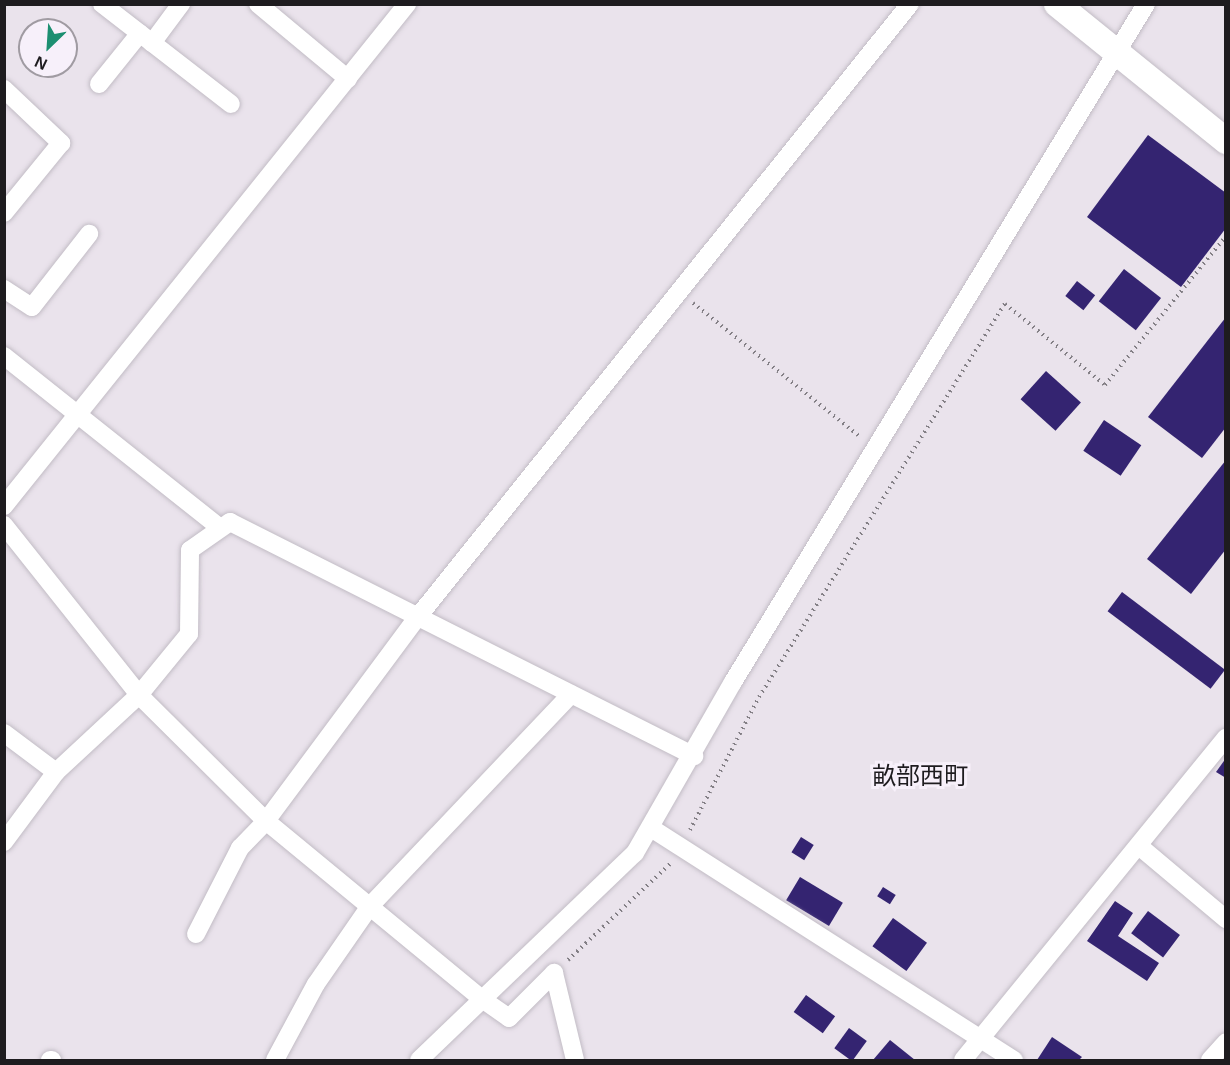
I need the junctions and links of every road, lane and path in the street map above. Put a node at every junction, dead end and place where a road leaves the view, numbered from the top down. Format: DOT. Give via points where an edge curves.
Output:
graph roads {
  1 [pos="102,4"];
  2 [pos="181,4"];
  3 [pos="258,4"];
  4 [pos="407,4"];
  5 [pos="909,4"];
  6 [pos="1057,4"];
  7 [pos="1146,4"];
  8 [pos="146,38"];
  9 [pos="1116,52"];
  10 [pos="348,79"];
  11 [pos="99,84"];
  12 [pos="4,88"];
  13 [pos="231,104"];
  14 [pos="1224,138"];
  15 [pos="4,213"];
  16 [pos="89,234"];
  17 [pos="1226,236"];
  18 [pos="4,289"];
  19 [pos="679,292"];
  20 [pos="4,356"];
  21 [pos="79,413"];
  22 [pos="875,449"];
  23 [pos="4,506"];
  24 [pos="4,525"];
  25 [pos="220,528"];
  26 [pos="417,618"];
  27 [pos="139,694"];
  28 [pos="571,694"];
  29 [pos="4,733"];
  30 [pos="1226,738"];
  31 [pos="694,756"];
  32 [pos="56,772"];
  33 [pos="266,821"];
  34 [pos="651,828"];
  35 [pos="4,842"];
  36 [pos="1138,846"];
  37 [pos="681,847"];
  38 [pos="370,906"];
  39 [pos="1226,919"];
  40 [pos="196,934"];
  41 [pos="554,973"];
  42 [pos="482,999"];
  43 [pos="981,1038"];
  44 [pos="1226,1042"];
  45 [pos="275,1060"];
  46 [pos="419,1060"];
  47 [pos="575,1060"];
  48 [pos="963,1060"];
  49 [pos="1014,1060"];
  50 [pos="1210,1060"];
  1 -- 8 [label="street"];
  2 -- 8 [label="street"];
  3 -- 10 [label="street"];
  4 -- 10 [label="street"];
  5 -- 19 [label="street"];
  6 -- 9 [label="main road"];
  7 -- 9 [label="street"];
  8 -- 11 [label="street"];
  8 -- 13 [label="street"];
  9 -- 14 [label="main road"];
  9 -- 22 [label="street"];
  10 -- 21 [label="street"];
  12 -- 15 [label="street" via="61,143"];
  16 -- 18 [label="street" via="32,307"];
  17 -- 37 [label="path" via="1105,385 1005,304 759,697"];
  19 -- 22 [label="path"];
  19 -- 26 [label="street"];
  20 -- 21 [label="street"];
  21 -- 23 [label="street"];
  21 -- 25 [label="street"];
  22 -- 31 [label="street" via="733,682"];
  24 -- 27 [label="street"];
  25 -- 26 [label="street" via="230,522"];
  25 -- 27 [label="street" via="190,550 189,634"];
  26 -- 28 [label="street"];
  26 -- 33 [label="street"];
  27 -- 32 [label="street"];
  27 -- 33 [label="street"];
  28 -- 31 [label="street"];
  28 -- 38 [label="street"];
  29 -- 32 [label="street"];
  30 -- 36 [label="street"];
  31 -- 34 [label="street"];
  32 -- 35 [label="street"];
  33 -- 38 [label="street"];
  33 -- 40 [label="street" via="240,848"];
  34 -- 37 [label="street"];
  34 -- 42 [label="street" via="635,853"];
  36 -- 39 [label="street"];
  36 -- 43 [label="street"];
  37 -- 41 [label="path" via="674,860"];
  37 -- 43 [label="street"];
  38 -- 42 [label="street"];
  38 -- 45 [label="street" via="316,984"];
  41 -- 42 [label="street" via="509,1018"];
  41 -- 47 [label="street"];
  42 -- 46 [label="street"];
  43 -- 48 [label="street"];
  43 -- 49 [label="street"];
  44 -- 50 [label="street"];
}
